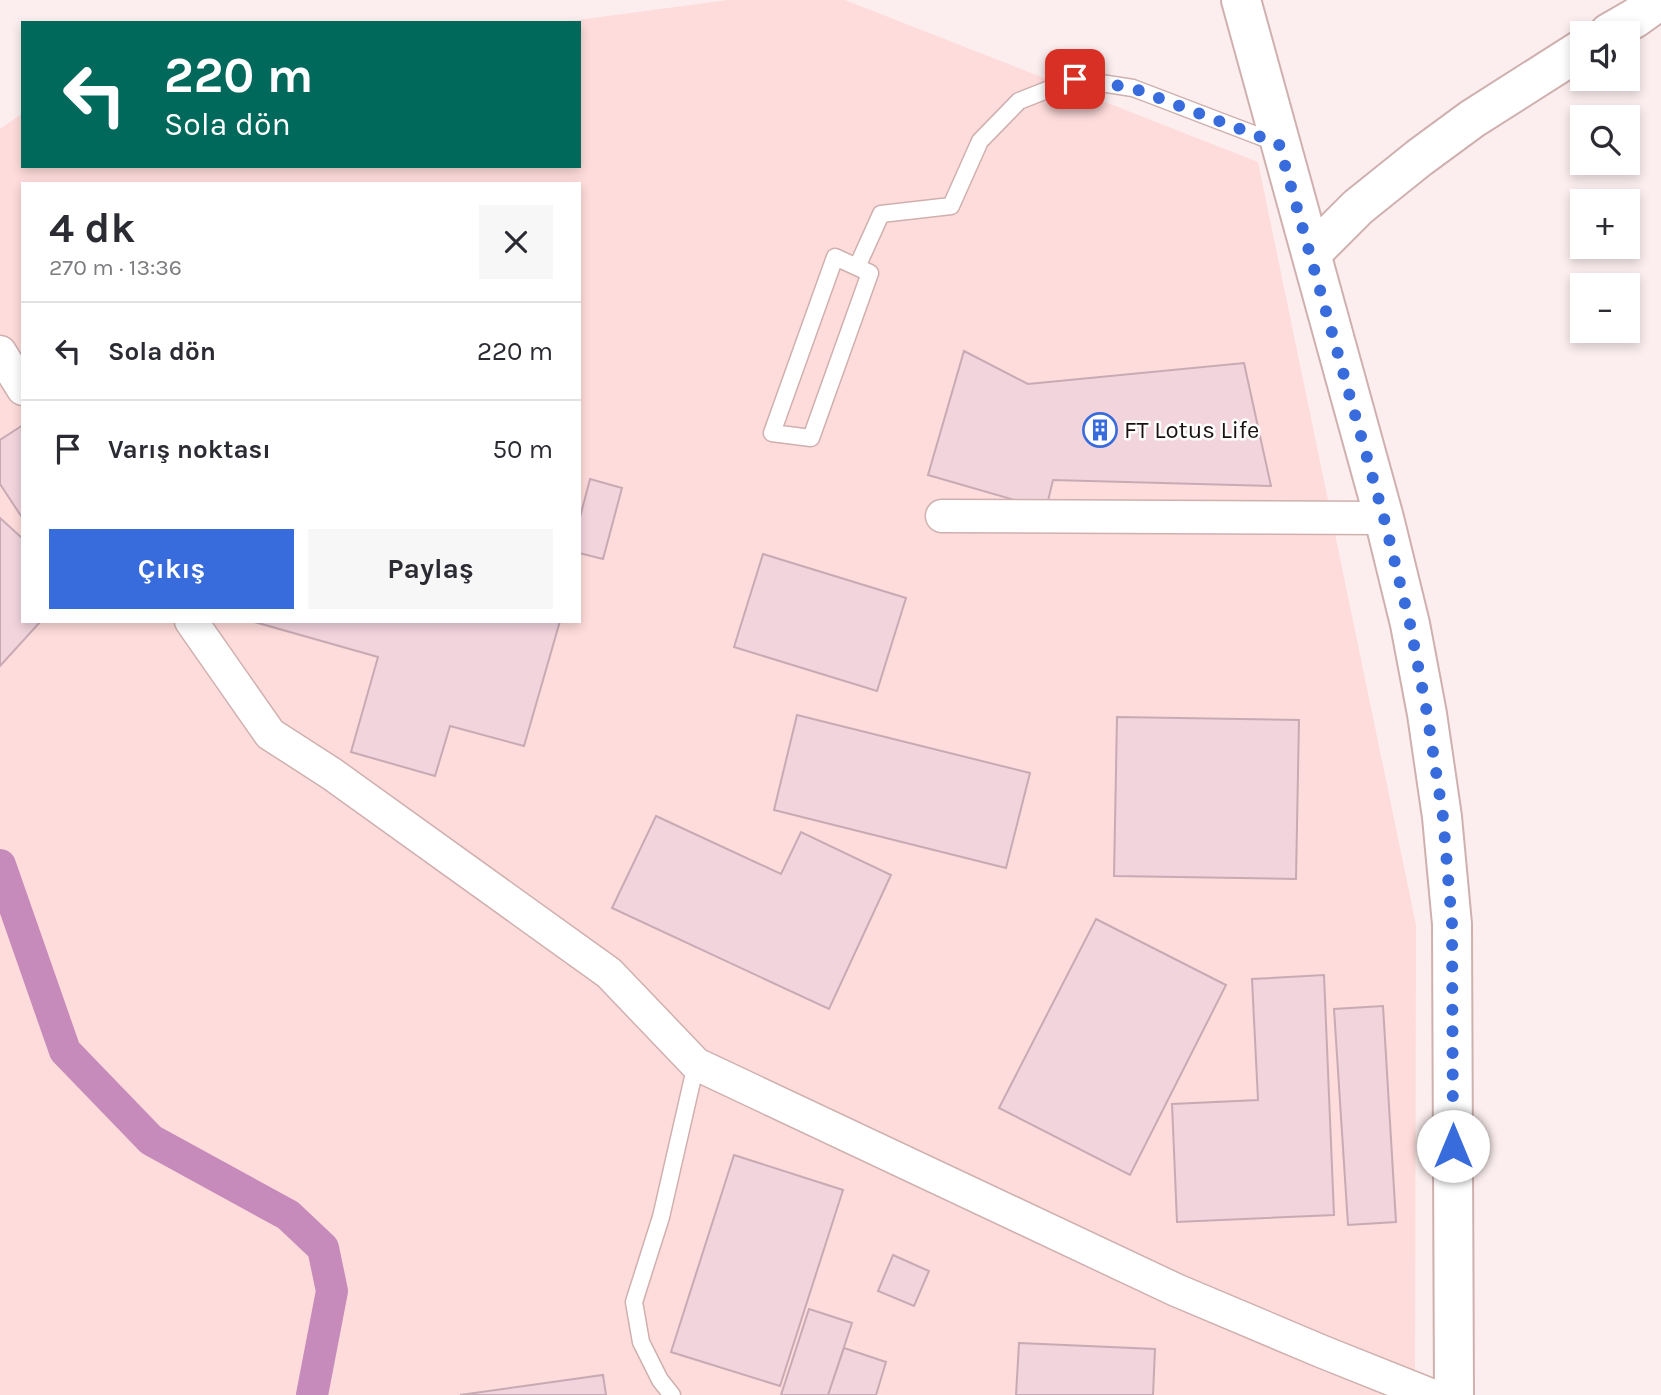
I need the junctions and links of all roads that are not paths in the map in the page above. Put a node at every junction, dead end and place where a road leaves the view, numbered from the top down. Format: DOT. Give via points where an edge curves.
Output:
graph roads {
  1 [pos="1241,0"];
  2 [pos="1660,0"];
  3 [pos="1630,21"];
  4 [pos="1570,58"];
  5 [pos="1279,144"];
  6 [pos="1311,254"];
  7 [pos="857,267"];
  8 [pos="0,352"];
  9 [pos="21,386"];
  10 [pos="942,516"];
  11 [pos="1384,518"];
  12 [pos="192,623"];
  13 [pos="696,1064"];
  14 [pos="671,1395"];
  15 [pos="1431,1395"];
  16 [pos="1454,1395"];
  1 -- 5 [label="street"];
  2 -- 3 [label="street"];
  4 -- 6 [label="street" via="1419,158 1358,207"];
  5 -- 6 [label="street"];
  5 -- 7 [label="lane" via="1133,88 1075,79 1019,101 980,141 951,206 881,214"];
  6 -- 11 [label="street"];
  7 -- 7 [label="lane" via="835,257 772,433 811,439 870,273"];
  8 -- 9 [label="street"];
  10 -- 11 [label="street"];
  11 -- 16 [label="street" via="1427,713 1443,817 1452,924"];
  12 -- 13 [label="street" via="270,734 609,973"];
  13 -- 14 [label="lane" via="661,1217 634,1302 641,1342"];
  13 -- 15 [label="street" via="1176,1290"];
}
